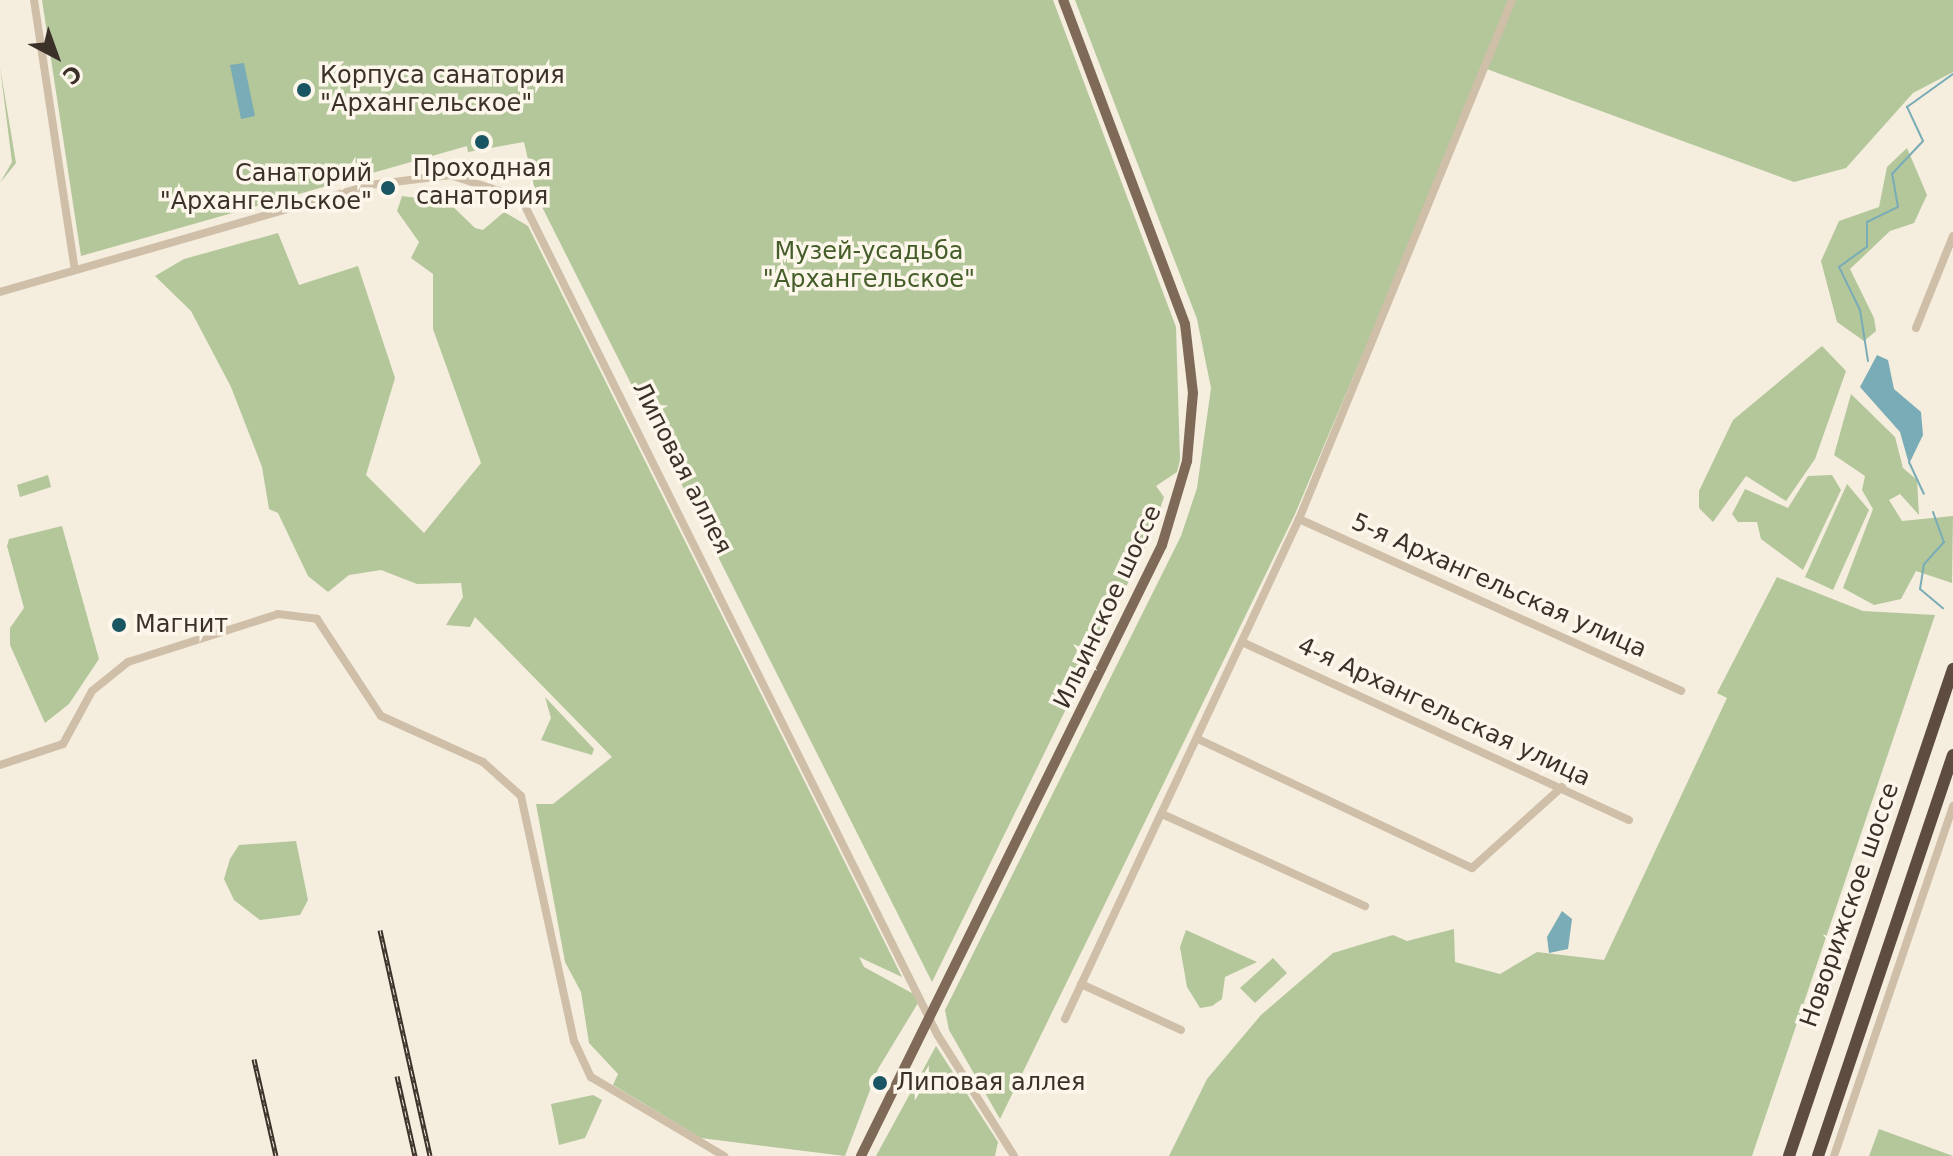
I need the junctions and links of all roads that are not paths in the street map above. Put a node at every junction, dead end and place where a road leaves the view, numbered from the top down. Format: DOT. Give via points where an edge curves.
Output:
graph roads {
  1 [pos="34,0"];
  2 [pos="1063,0"];
  3 [pos="1512,0"];
  4 [pos="1953,236"];
  5 [pos="75,270"];
  6 [pos="0,292"];
  7 [pos="1916,328"];
  8 [pos="1299,519"];
  9 [pos="1242,642"];
  10 [pos="1953,669"];
  11 [pos="1681,691"];
  12 [pos="1198,739"];
  13 [pos="1953,755"];
  14 [pos="0,765"];
  15 [pos="1562,787"];
  16 [pos="1953,806"];
  17 [pos="1162,814"];
  18 [pos="1629,820"];
  19 [pos="1365,906"];
  20 [pos="1081,984"];
  21 [pos="930,1017"];
  22 [pos="1065,1019"];
  23 [pos="1181,1030"];
  24 [pos="724,1156"];
  25 [pos="861,1156"];
  26 [pos="1014,1156"];
  27 [pos="1789,1156"];
  28 [pos="1818,1156"];
  29 [pos="1834,1156"];
  1 -- 5 [label="street"];
  2 -- 21 [label="main road, Ильинское шоссе" via="1185,324 1193,393 1189,450 1162,545"];
  3 -- 8 [label="street"];
  4 -- 7 [label="street"];
  5 -- 6 [label="street"];
  5 -- 21 [label="street, Липовая аллея" via="330,194 407,179 450,175 521,198"];
  8 -- 9 [label="street"];
  8 -- 11 [label="street, 5-я Архангельская улица"];
  9 -- 12 [label="street"];
  9 -- 15 [label="street, 4-я Архангельская улица"];
  10 -- 27 [label="highway, Новорижское шоссе"];
  12 -- 15 [label="street" via="1472,868"];
  12 -- 17 [label="street"];
  13 -- 28 [label="highway, Новорижское шоссе"];
  14 -- 24 [label="street" via="63,744 98,685 128,662 278,614 317,619 381,716 483,762 521,796 574,1041 591,1077"];
  15 -- 18 [label="street, 4-я Архангельская улица"];
  16 -- 29 [label="street"];
  17 -- 19 [label="street"];
  17 -- 20 [label="street"];
  20 -- 22 [label="street"];
  20 -- 23 [label="street"];
  21 -- 25 [label="main road, Ильинское шоссе"];
  21 -- 26 [label="street, Липовая аллея"];
}
